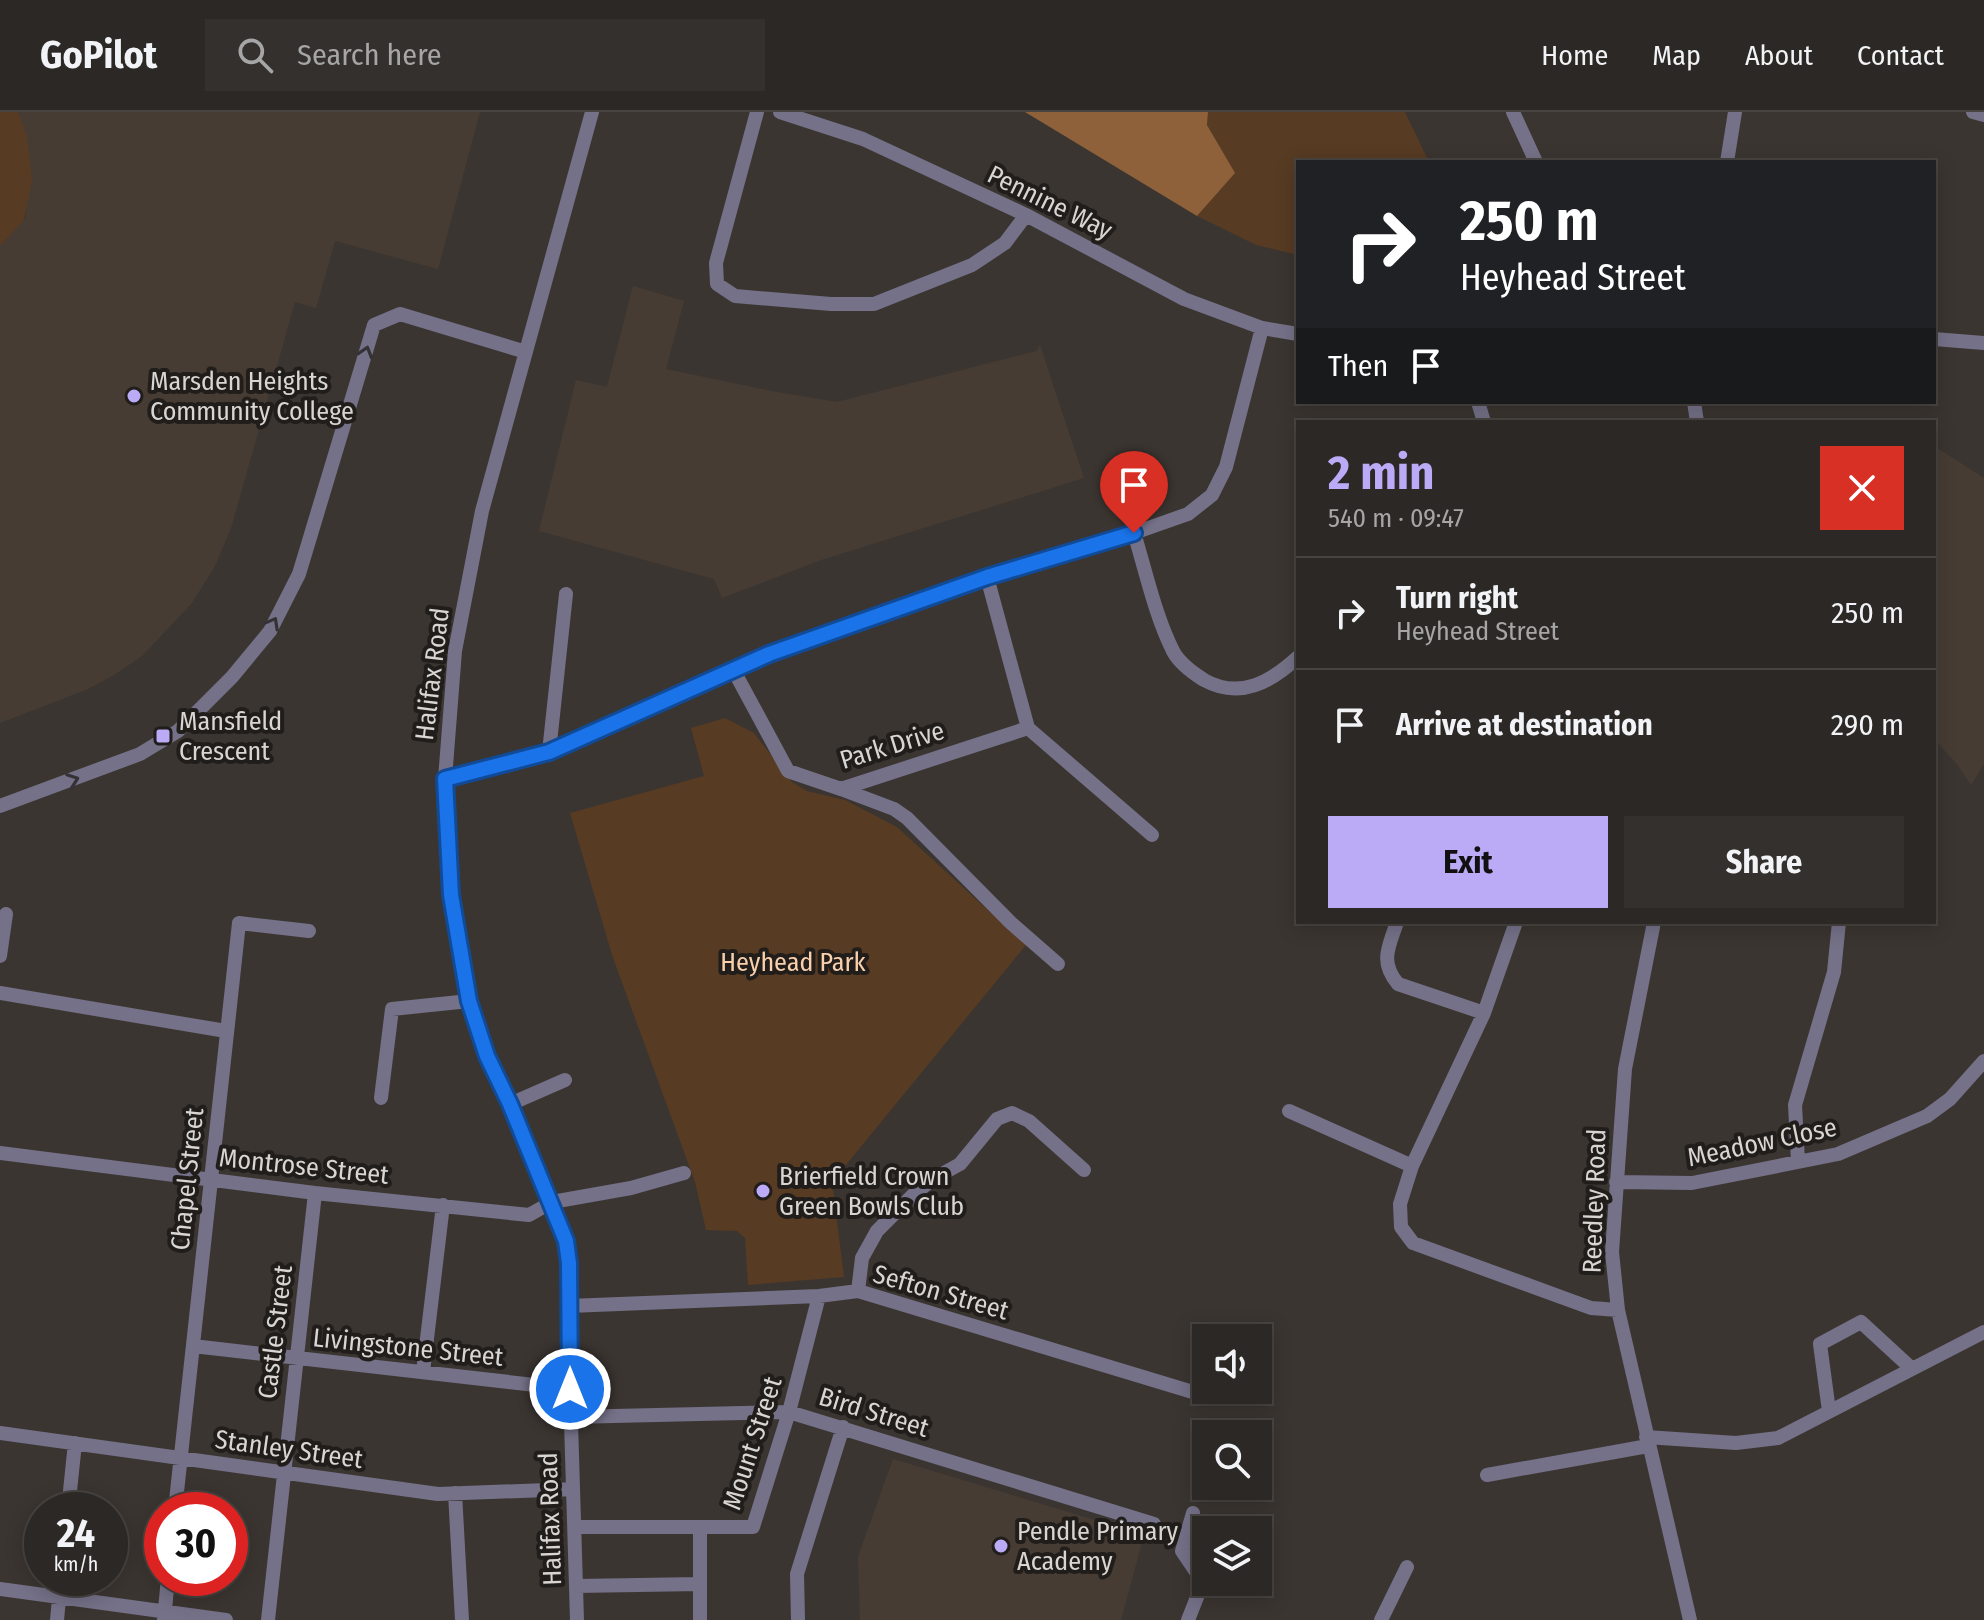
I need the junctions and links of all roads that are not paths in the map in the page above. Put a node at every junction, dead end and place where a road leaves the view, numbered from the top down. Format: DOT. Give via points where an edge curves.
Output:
graph roads {
  1 [pos="592,112"];
  2 [pos="757,112"];
  3 [pos="780,112"];
  4 [pos="1735,112"];
  5 [pos="1973,112"];
  6 [pos="1516,113"];
  7 [pos="1984,115"];
  8 [pos="1535,160"];
  9 [pos="1727,160"];
  10 [pos="1026,215"];
  11 [pos="1262,328"];
  12 [pos="1296,334"];
  13 [pos="1936,339"];
  14 [pos="1984,343"];
  15 [pos="526,352"];
  16 [pos="1134,533"];
  17 [pos="987,577"];
  18 [pos="566,594"];
  19 [pos="1296,659"];
  20 [pos="734,671"];
  21 [pos="1028,728"];
  22 [pos="549,752"];
  23 [pos="445,779"];
  24 [pos="841,789"];
  25 [pos="0,806"];
  26 [pos="1152,835"];
  27 [pos="6,914"];
  28 [pos="1396,924"];
  29 [pos="1515,924"];
  30 [pos="1654,924"];
  31 [pos="1839,924"];
  32 [pos="309,931"];
  33 [pos="0,956"];
  34 [pos="1058,964"];
  35 [pos="0,993"];
  36 [pos="469,1001"];
  37 [pos="1484,1013"];
  38 [pos="226,1031"];
  39 [pos="1984,1061"];
  40 [pos="565,1080"];
  41 [pos="381,1098"];
  42 [pos="510,1104"];
  43 [pos="1289,1111"];
  44 [pos="0,1154"];
  45 [pos="0,1161"];
  46 [pos="1798,1161"];
  47 [pos="1412,1166"];
  48 [pos="1084,1170"];
  49 [pos="684,1173"];
  50 [pos="211,1180"];
  51 [pos="1616,1182"];
  52 [pos="315,1193"];
  53 [pos="552,1202"];
  54 [pos="443,1205"];
  55 [pos="858,1291"];
  56 [pos="819,1296"];
  57 [pos="569,1306"];
  58 [pos="1618,1310"];
  59 [pos="1984,1332"];
  60 [pos="193,1346"];
  61 [pos="296,1359"];
  62 [pos="1911,1368"];
  63 [pos="423,1372"];
  64 [pos="570,1389"];
  65 [pos="1192,1392"];
  66 [pos="1829,1411"];
  67 [pos="789,1412"];
  68 [pos="571,1417"];
  69 [pos="843,1427"];
  70 [pos="0,1433"];
  71 [pos="1647,1442"];
  72 [pos="75,1443"];
  73 [pos="181,1458"];
  74 [pos="282,1474"];
  75 [pos="1487,1475"];
  76 [pos="573,1489"];
  77 [pos="70,1492"];
  78 [pos="177,1492"];
  79 [pos="455,1493"];
  80 [pos="1193,1513"];
  81 [pos="1154,1524"];
  82 [pos="575,1527"];
  83 [pos="700,1529"];
  84 [pos="1407,1567"];
  85 [pos="700,1584"];
  86 [pos="576,1586"];
  87 [pos="0,1589"];
  88 [pos="166,1596"];
  89 [pos="59,1597"];
  90 [pos="164,1616"];
  91 [pos="57,1620"];
  92 [pos="226,1620"];
  93 [pos="268,1620"];
  94 [pos="462,1620"];
  95 [pos="577,1620"];
  96 [pos="700,1620"];
  97 [pos="798,1620"];
  98 [pos="1188,1620"];
  99 [pos="1381,1620"];
  100 [pos="1690,1620"];
  1 -- 15 [label="street, Halifax Road"];
  2 -- 10 [label="street" via="716,263 717,284 735,296 874,304 972,265 1005,243"];
  3 -- 10 [label="street, Pennine Way" via="863,139"];
  4 -- 9 [label="street"];
  5 -- 7 [label="street"];
  6 -- 8 [label="street"];
  10 -- 11 [label="street, Pennine Way" via="1184,299"];
  11 -- 12 [label="street, Pennine Way"];
  11 -- 16 [label="street" via="1226,467 1212,495 1188,514"];
  13 -- 14 [label="street"];
  15 -- 23 [label="street, Halifax Road" via="482,511 455,651"];
  25 -- 15 [label="street, one-way" via="140,754 178,731 270,631 299,574 374,325 400,314"];
  16 -- 17 [label="street"];
  16 -- 19 [label="street" via="1174,654 1193,673 1217,687 1248,689"];
  17 -- 20 [label="street"];
  17 -- 21 [label="street"];
  18 -- 22 [label="street"];
  20 -- 22 [label="street"];
  20 -- 24 [label="street, Park Drive" via="788,771"];
  21 -- 24 [label="street, Park Drive"];
  21 -- 26 [label="street"];
  22 -- 23 [label="street"];
  23 -- 36 [label="street, Halifax Road" via="451,895"];
  24 -- 34 [label="street" via="907,818"];
  27 -- 33 [label="street"];
  28 -- 37 [label="street" via="1385,959 1398,984"];
  29 -- 37 [label="street"];
  30 -- 51 [label="street, Reedley Road" via="1625,1069"];
  31 -- 46 [label="street" via="1834,972 1795,1105"];
  32 -- 38 [label="street, Chapel Street" via="239,923"];
  35 -- 38 [label="street"];
  36 -- 41 [label="street" via="392,1009"];
  36 -- 42 [label="street, Halifax Road"];
  37 -- 47 [label="street"];
  38 -- 50 [label="street, Chapel Street"];
  39 -- 46 [label="street, Meadow Close" via="1927,1116 1838,1154"];
  40 -- 42 [label="street"];
  42 -- 53 [label="street, Halifax Road"];
  43 -- 47 [label="street"];
  44 -- 45 [label="street"];
  44 -- 50 [label="street, Montrose Street"];
  46 -- 51 [label="street, Meadow Close" via="1692,1183"];
  47 -- 58 [label="street" via="1400,1204 1401,1227 1413,1243 1591,1308"];
  48 -- 55 [label="street" via="1029,1121 1012,1113 997,1119 960,1164 933,1179 877,1231 862,1258"];
  49 -- 53 [label="street, Montrose Street"];
  50 -- 52 [label="street, Montrose Street"];
  50 -- 60 [label="street, Chapel Street"];
  51 -- 58 [label="street, Reedley Road" via="1612,1252"];
  52 -- 54 [label="street, Montrose Street"];
  52 -- 61 [label="street, Castle Street"];
  53 -- 54 [label="street, Montrose Street" via="529,1215"];
  53 -- 57 [label="street, Halifax Road" via="568,1252"];
  54 -- 63 [label="street"];
  55 -- 56 [label="street, Sefton Street"];
  55 -- 65 [label="street, Sefton Street"];
  56 -- 57 [label="street, Sefton Street"];
  56 -- 67 [label="street, Mount Street"];
  57 -- 64 [label="street, Halifax Road"];
  58 -- 71 [label="street, Reedley Road"];
  59 -- 62 [label="street"];
  60 -- 61 [label="street, Livingstone Street"];
  60 -- 73 [label="street, Chapel Street"];
  61 -- 63 [label="street, Livingstone Street"];
  61 -- 74 [label="street, Castle Street"];
  62 -- 66 [label="street"];
  62 -- 66 [label="street" via="1861,1322 1820,1344"];
  63 -- 64 [label="street, Livingstone Street"];
  64 -- 68 [label="street, Halifax Road"];
  66 -- 71 [label="street" via="1778,1438"];
  67 -- 68 [label="street, Bird Street"];
  67 -- 69 [label="street, Bird Street"];
  67 -- 83 [label="street, Mount Street" via="753,1527"];
  68 -- 76 [label="street, Halifax Road"];
  69 -- 81 [label="street, Bird Street"];
  69 -- 97 [label="street" via="797,1574"];
  70 -- 72 [label="street, Stanley Street"];
  71 -- 75 [label="street"];
  71 -- 100 [label="street, Reedley Road"];
  72 -- 73 [label="street, Stanley Street"];
  72 -- 77 [label="street"];
  73 -- 74 [label="street, Stanley Street"];
  73 -- 78 [label="street, Chapel Street"];
  74 -- 79 [label="street, Stanley Street"];
  74 -- 93 [label="street, Castle Street"];
  76 -- 79 [label="street, Stanley Street"];
  76 -- 82 [label="street, Halifax Road"];
  79 -- 94 [label="street"];
  80 -- 98 [label="street" via="1182,1551 1203,1582"];
  82 -- 83 [label="street, Mount Street"];
  82 -- 86 [label="street, Halifax Road"];
  83 -- 85 [label="street"];
  84 -- 99 [label="street"];
  85 -- 86 [label="street"];
  85 -- 96 [label="street"];
  86 -- 95 [label="street, Halifax Road"];
  87 -- 89 [label="street"];
  88 -- 90 [label="street"];
  89 -- 90 [label="street"];
  89 -- 91 [label="street"];
  90 -- 92 [label="street"];
}
